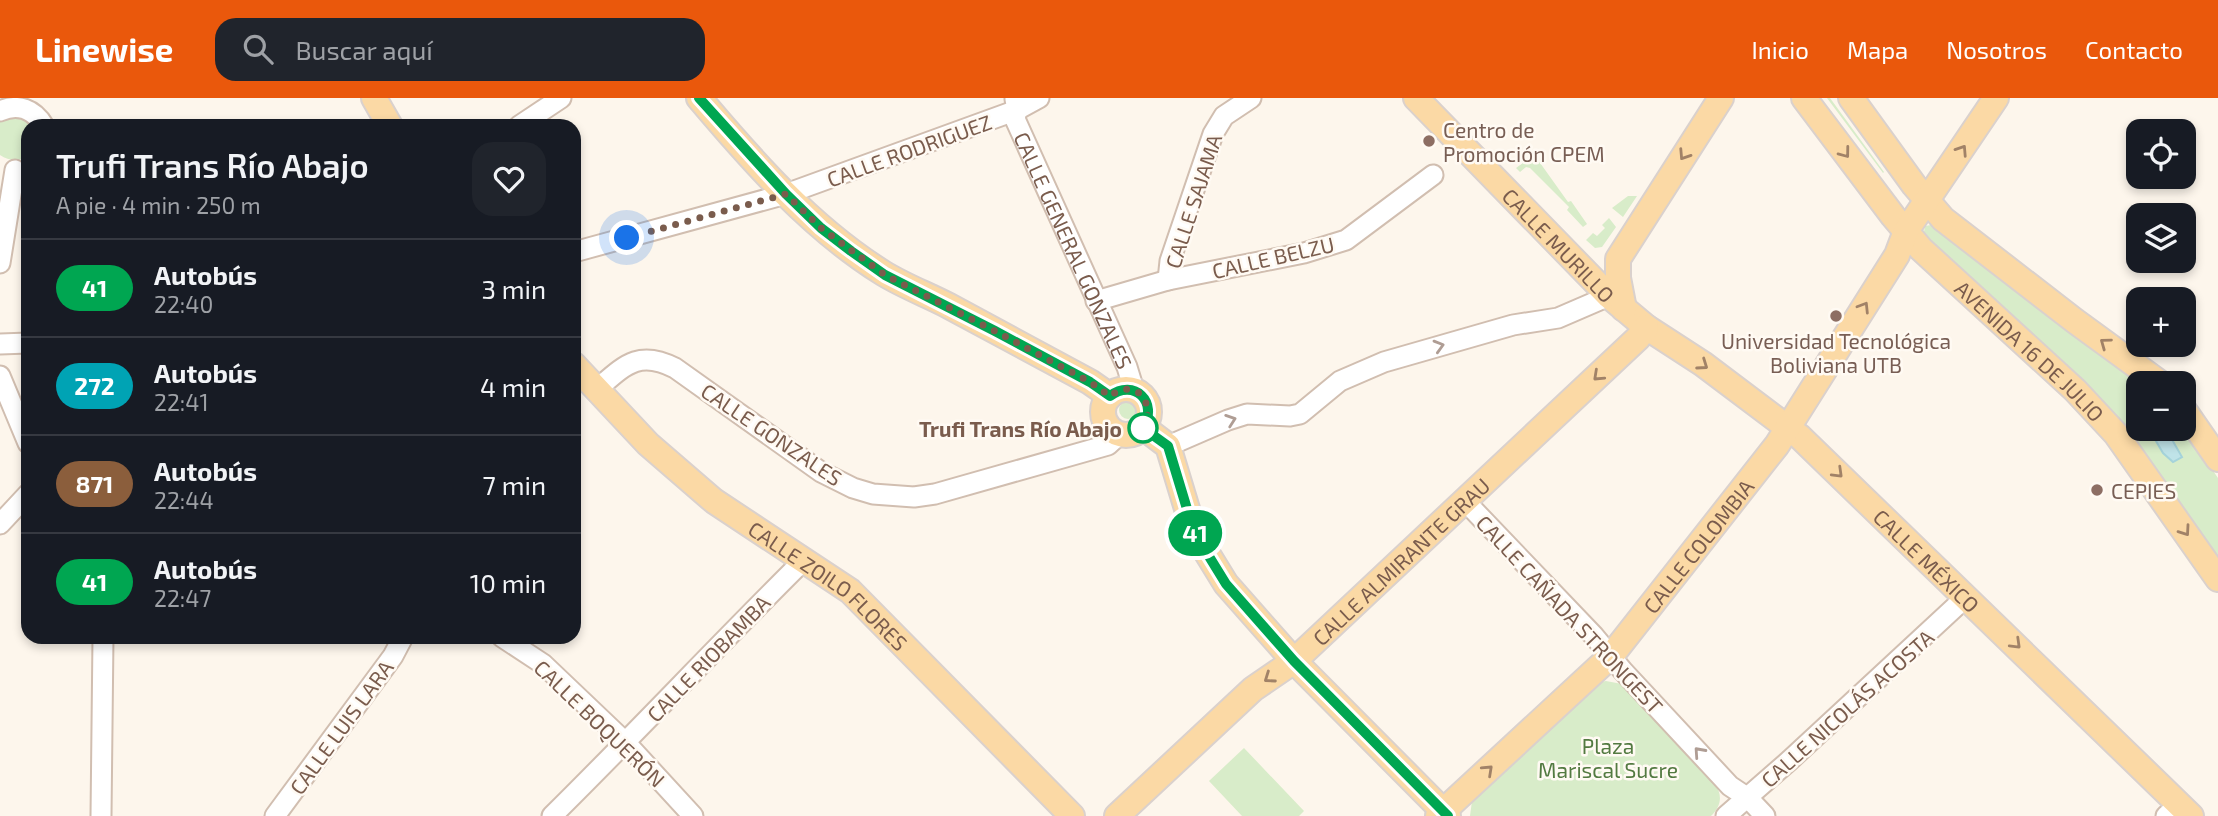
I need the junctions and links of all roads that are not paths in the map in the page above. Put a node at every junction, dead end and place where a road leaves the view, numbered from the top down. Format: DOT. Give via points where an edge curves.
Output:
graph roads {
  1 [pos="374,98"];
  2 [pos="561,98"];
  3 [pos="699,98"];
  4 [pos="1039,98"];
  5 [pos="1251,98"];
  6 [pos="1414,98"];
  7 [pos="1721,98"];
  8 [pos="1804,98"];
  9 [pos="1851,98"];
  10 [pos="1996,98"];
  11 [pos="1016,104"];
  12 [pos="1,108"];
  13 [pos="38,112"];
  14 [pos="386,119"];
  15 [pos="530,119"];
  16 [pos="14,167"];
  17 [pos="1433,175"];
  18 [pos="786,194"];
  19 [pos="1927,200"];
  20 [pos="1906,231"];
  21 [pos="581,251"];
  22 [pos="0,263"];
  23 [pos="1168,280"];
  24 [pos="1096,301"];
  25 [pos="1617,302"];
  26 [pos="1646,327"];
  27 [pos="21,343"];
  28 [pos="0,344"];
  29 [pos="2144,371"];
  30 [pos="581,373"];
  31 [pos="0,376"];
  32 [pos="596,390"];
  33 [pos="1122,393"];
  34 [pos="21,426"];
  35 [pos="1788,427"];
  36 [pos="2196,427"];
  37 [pos="1132,431"];
  38 [pos="1168,446"];
  39 [pos="2218,459"];
  40 [pos="1464,500"];
  41 [pos="21,502"];
  42 [pos="0,524"];
  43 [pos="804,560"];
  44 [pos="2218,579"];
  45 [pos="1966,597"];
  46 [pos="103,644"];
  47 [pos="399,644"];
  48 [pos="513,644"];
  49 [pos="1611,656"];
  50 [pos="1294,661"];
  51 [pos="626,743"];
  52 [pos="1748,798"];
  53 [pos="2179,812"];
  54 [pos="1443,815"];
  55 [pos="101,816"];
  56 [pos="275,816"];
  57 [pos="552,816"];
  58 [pos="693,816"];
  59 [pos="1072,816"];
  60 [pos="1117,816"];
  61 [pos="1726,816"];
  62 [pos="1765,816"];
  1 -- 14 [label="main road"];
  2 -- 15 [label="street"];
  3 -- 18 [label="main road"];
  4 -- 11 [label="street, CALLE RODRIGUEZ"];
  5 -- 23 [label="street, CALLE SAJAMA" via="1224,116 1213,134 1170,261"];
  6 -- 25 [label="main road, CALLE MURILLO"];
  7 -- 25 [label="main road, one-way" via="1618,259"];
  8 -- 20 [label="main road, AVENIDA 16 DE JULIO, one-way"];
  9 -- 19 [label="main road, AVENIDA 16 DE JULIO"];
  19 -- 10 [label="main road, CALLE COLOMBIA, one-way"];
  11 -- 18 [label="street, CALLE RODRIGUEZ"];
  11 -- 24 [label="street, CALLE GENERAL GONZALES" via="1015,119"];
  12 -- 13 [label="street"];
  16 -- 22 [label="street"];
  17 -- 23 [label="street, CALLE BELZU" via="1346,240"];
  18 -- 21 [label="street, CALLE RODRIGUEZ"];
  18 -- 33 [label="main road" via="821,228 885,275 1101,389"];
  19 -- 20 [label="main road, CALLE COLOMBIA"];
  29 -- 19 [label="main road, AVENIDA 16 DE JULIO, one-way" via="1943,219"];
  35 -- 20 [label="main road, CALLE COLOMBIA, one-way" via="1897,255"];
  20 -- 44 [label="main road, AVENIDA 16 DE JULIO, one-way" via="2099,414"];
  23 -- 24 [label="street, CALLE BELZU"];
  24 -- 33 [label="street, CALLE GENERAL GONZALES" via="1127,367"];
  25 -- 26 [label="main road, CALLE MURILLO"];
  38 -- 25 [label="street, one-way" via="1247,414 1300,414 1340,381 1384,362 1513,325"];
  26 -- 35 [label="main road, CALLE MÉXICO, one-way"];
  26 -- 40 [label="main road, CALLE ALMIRANTE GRAU, one-way"];
  27 -- 28 [label="street"];
  30 -- 32 [label="main road, CALLE ZOILO FLORES"];
  31 -- 34 [label="street"];
  32 -- 37 [label="street, CALLE GONZALES" via="625,365 661,361 821,472 853,488 893,497 935,494 1108,445"];
  32 -- 43 [label="main road, CALLE ZOILO FLORES" via="648,444 714,501"];
  33 -- 37 [label="main road" via="1147,402 1148,420"];
  33 -- 37 [label="main road" via="1103,410 1104,418 1107,425"];
  35 -- 45 [label="main road, CALLE MÉXICO, one-way"];
  35 -- 49 [label="main road, CALLE COLOMBIA"];
  36 -- 39 [label="main road"];
  37 -- 38 [label="main road"];
  38 -- 50 [label="main road" via="1194,532 1226,584"];
  40 -- 49 [label="street, CALLE CAÑADA STRONGEST"];
  40 -- 50 [label="main road, CALLE ALMIRANTE GRAU"];
  41 -- 42 [label="street"];
  43 -- 51 [label="street, CALLE RIOBAMBA"];
  43 -- 59 [label="main road, CALLE ZOILO FLORES" via="850,591"];
  45 -- 52 [label="street, CALLE NICOLÁS ACOSTA"];
  45 -- 53 [label="main road, CALLE MÉXICO, one-way"];
  46 -- 55 [label="street"];
  47 -- 56 [label="street, CALLE LUIS LARA"];
  48 -- 51 [label="street, CALLE BOQUERÓN" via="543,664"];
  52 -- 49 [label="street, CALLE CAÑADA STRONGEST, one-way" via="1730,786"];
  54 -- 49 [label="main road, CALLE COLOMBIA, one-way"];
  50 -- 54 [label="main road"];
  50 -- 60 [label="main road, CALLE ALMIRANTE GRAU, one-way" via="1253,689"];
  51 -- 57 [label="street, CALLE RIOBAMBA"];
  51 -- 58 [label="street, CALLE BOQUERÓN"];
  52 -- 61 [label="street, CALLE NICOLÁS ACOSTA"];
  52 -- 62 [label="street, CALLE CAÑADA STRONGEST"];
}
